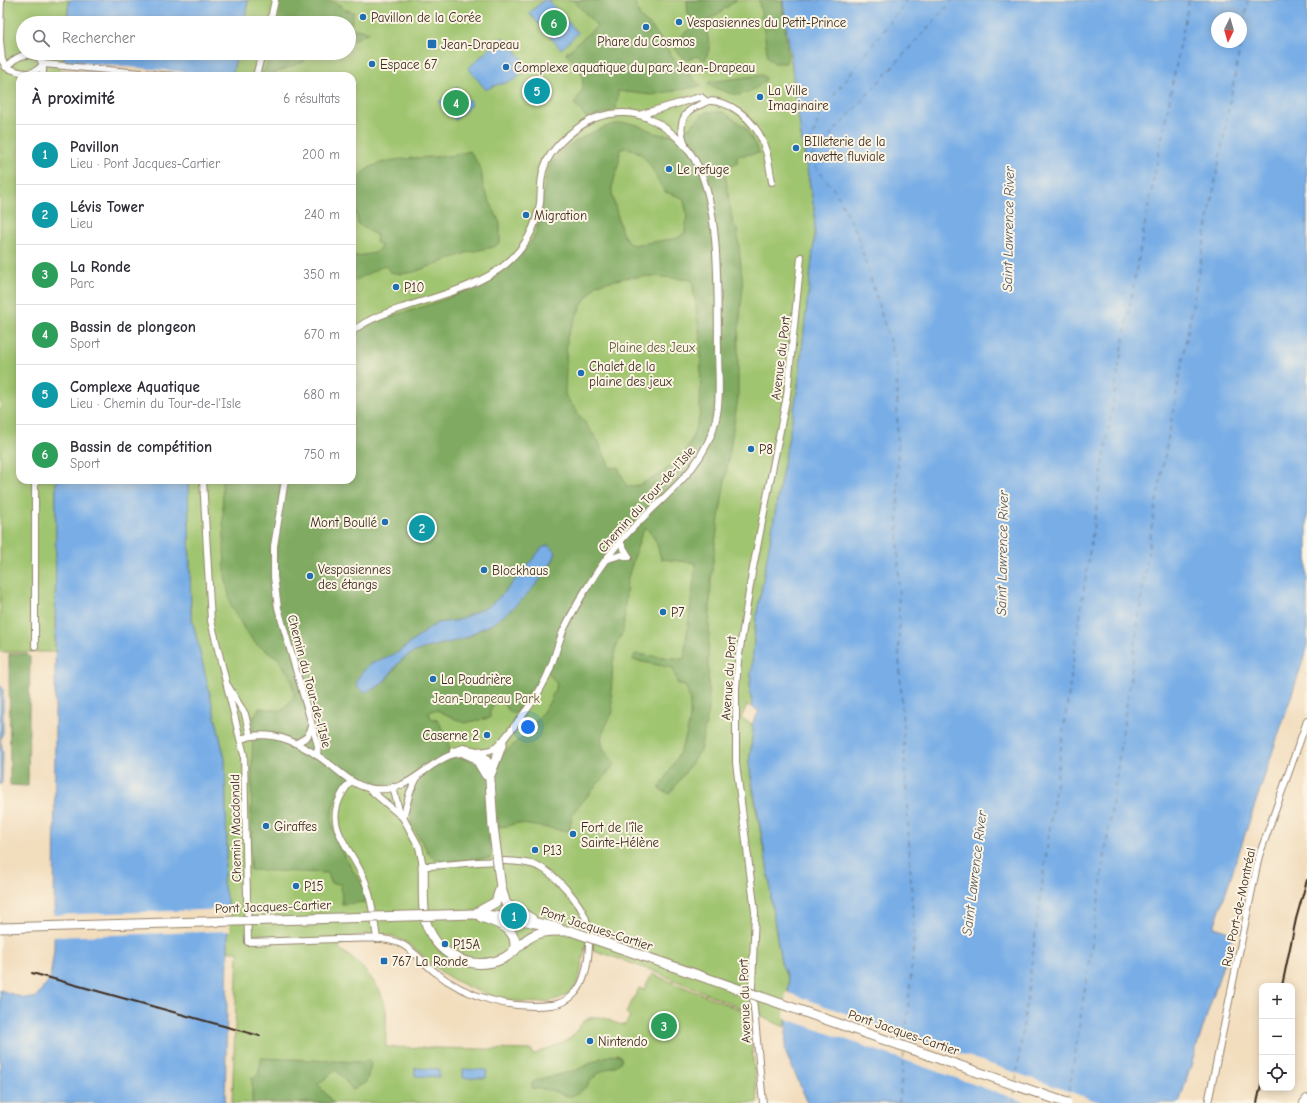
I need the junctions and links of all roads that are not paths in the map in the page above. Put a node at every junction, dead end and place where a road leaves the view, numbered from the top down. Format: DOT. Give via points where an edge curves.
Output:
graph roads {
  1 [pos="1,0"];
  2 [pos="275,0"];
  3 [pos="272,16"];
  4 [pos="0,40"];
  5 [pos="16,58"];
  6 [pos="40,60"];
  7 [pos="260,60"];
  8 [pos="43,64"];
  9 [pos="3,68"];
  10 [pos="18,72"];
  11 [pos="34,72"];
  12 [pos="43,72"];
  13 [pos="129,72"];
  14 [pos="257,72"];
  15 [pos="706,101"];
  16 [pos="639,115"];
  17 [pos="685,146"];
  18 [pos="772,182"];
  19 [pos="801,257"];
  20 [pos="356,327"];
  21 [pos="35,484"];
  22 [pos="203,484"];
  23 [pos="284,484"];
  24 [pos="620,542"];
  25 [pos="606,560"];
  26 [pos="36,646"];
  27 [pos="225,681"];
  28 [pos="243,710"];
  29 [pos="232,714"];
  30 [pos="1307,721"];
  31 [pos="312,727"];
  32 [pos="250,736"];
  33 [pos="241,738"];
  34 [pos="297,743"];
  35 [pos="502,744"];
  36 [pos="480,752"];
  37 [pos="465,753"];
  38 [pos="317,755"];
  39 [pos="450,755"];
  40 [pos="418,777"];
  41 [pos="488,780"];
  42 [pos="351,781"];
  43 [pos="393,787"];
  44 [pos="367,788"];
  45 [pos="403,818"];
  46 [pos="423,866"];
  47 [pos="501,888"];
  48 [pos="474,914"];
  49 [pos="537,922"];
  50 [pos="0,928"];
  51 [pos="571,931"];
  52 [pos="377,939"];
  53 [pos="514,951"];
  54 [pos="1307,1099"];
  55 [pos="763,1103"];
  56 [pos="1067,1103"];
  57 [pos="1208,1103"];
  58 [pos="1304,1103"];
  1 -- 4 [label="street"];
  2 -- 3 [label="street"];
  4 -- 9 [label="street"];
  5 -- 9 [label="street"];
  6 -- 8 [label="street"];
  7 -- 14 [label="street"];
  8 -- 11 [label="street"];
  8 -- 12 [label="street"];
  8 -- 13 [label="street"];
  9 -- 10 [label="street"];
  15 -- 16 [label="street, Chemin du Tour-de-l'Isle" via="701,98 693,99"];
  15 -- 17 [label="street, Chemin du Tour-de-l'Isle" via="692,108 682,120 680,133"];
  15 -- 18 [label="street, Chemin du Tour-de-l'Isle" via="729,105 751,122 763,142"];
  16 -- 17 [label="street, Chemin du Tour-de-l'Isle" via="664,127"];
  16 -- 20 [label="street, Chemin du Tour-de-l'Isle" via="612,114 594,118 559,144 544,167 538,213 532,233 508,262 488,276"];
  17 -- 24 [label="street, Chemin du Tour-de-l'Isle" via="704,180 714,235 718,347 717,419 699,459"];
  19 -- 55 [label="street, Avenue du Port" via="787,396 752,573 736,689 736,763 754,897 752,988"];
  21 -- 26 [label="street"];
  22 -- 27 [label="street, Chemin Macdonald" via="210,615"];
  23 -- 31 [label="street, Chemin du Tour-de-l'Isle" via="274,546 274,577 278,608"];
  24 -- 25 [label="street, Chemin du Tour-de-l'Isle"];
  24 -- 25 [label="street" via="629,557 614,556"];
  25 -- 35 [label="street, Chemin du Tour-de-l'Isle" via="588,584 572,614 537,697"];
  27 -- 28 [label="street, Chemin Macdonald"];
  27 -- 29 [label="street, Chemin Macdonald"];
  28 -- 29 [label="street"];
  28 -- 32 [label="street, Chemin Macdonald"];
  29 -- 33 [label="street, Chemin Macdonald"];
  30 -- 57 [label="street, Rue Port-de-Montréal" via="1259,856"];
  31 -- 34 [label="street" via="307,736"];
  31 -- 38 [label="street, Chemin du Tour-de-l'Isle" via="318,746"];
  32 -- 33 [label="street"];
  32 -- 34 [label="street" via="263,735"];
  33 -- 52 [label="street, Chemin Macdonald" via="246,785 248,942"];
  34 -- 38 [label="street"];
  35 -- 36 [label="street, Chemin du Tour-de-l'Isle"];
  35 -- 41 [label="main road"];
  36 -- 37 [label="street, Chemin du Tour-de-l'Isle"];
  36 -- 39 [label="street" via="463,748 453,751"];
  36 -- 41 [label="main road" via="488,765"];
  37 -- 39 [label="street, Chemin du Tour-de-l'Isle"];
  37 -- 41 [label="main road" via="476,758 484,768"];
  38 -- 42 [label="street, Chemin du Tour-de-l'Isle"];
  39 -- 40 [label="street, Chemin du Tour-de-l'Isle"];
  40 -- 43 [label="street, Chemin du Tour-de-l'Isle" via="406,784"];
  40 -- 45 [label="street" via="410,792"];
  41 -- 47 [label="main road, bridge"];
  42 -- 44 [label="street, Chemin du Tour-de-l'Isle"];
  42 -- 52 [label="street" via="338,802 336,824 368,889"];
  43 -- 44 [label="street, Chemin du Tour-de-l'Isle"];
  43 -- 45 [label="street"];
  44 -- 45 [label="street"];
  45 -- 46 [label="street" via="419,847"];
  46 -- 52 [label="street" via="519,862 540,867 553,876 582,910 588,929 588,959 578,989 569,998 552,1005 522,1005 494,1001 448,982 400,944"];
  46 -- 53 [label="main road" via="425,917 431,935 440,947 450,955 471,963 494,962"];
  47 -- 48 [label="main road" via="496,902"];
  47 -- 49 [label="main road" via="506,904"];
  48 -- 49 [label="main road, Pont Jacques-Cartier"];
  48 -- 50 [label="main road, Pont Jacques-Cartier, bridge"];
  48 -- 53 [label="main road" via="510,930 515,939"];
  49 -- 51 [label="main road, Pont Jacques-Cartier"];
  51 -- 53 [label="main road" via="539,932"];
  51 -- 56 [label="main road, Pont Jacques-Cartier, bridge"];
  54 -- 58 [label="main road"];
}
